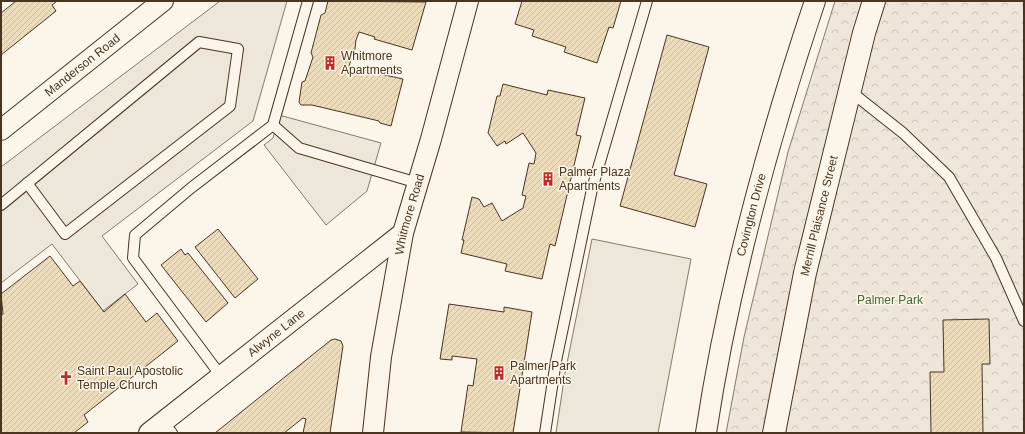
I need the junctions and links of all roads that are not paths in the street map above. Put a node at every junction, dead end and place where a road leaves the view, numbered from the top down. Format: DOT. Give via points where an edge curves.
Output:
graph roads {
  1 [pos="163,1"];
  2 [pos="308,1"];
  3 [pos="468,1"];
  4 [pos="647,1"];
  5 [pos="815,1"];
  6 [pos="874,1"];
  7 [pos="850,91"];
  8 [pos="273,125"];
  9 [pos="1,130"];
  10 [pos="28,183"];
  11 [pos="418,183"];
  12 [pos="1,204"];
  13 [pos="403,233"];
  14 [pos="1024,321"];
  15 [pos="221,376"];
  16 [pos="161,429"];
  17 [pos="374,433"];
  18 [pos="545,433"];
  19 [pos="706,433"];
  20 [pos="774,433"];
  1 -- 9 [label="street, Manderson Road"];
  2 -- 8 [label="lane"];
  3 -- 11 [label="street, Whitmore Road"];
  4 -- 18 [label="lane" via="592,189 556,361"];
  5 -- 19 [label="street, Covington Drive" via="776,124 740,259"];
  6 -- 7 [label="street, Merrill Plaisance Street"];
  7 -- 14 [label="lane" via="904,133 949,177 996,258"];
  7 -- 20 [label="street, Merrill Plaisance Street" via="805,273"];
  8 -- 11 [label="lane" via="299,148"];
  8 -- 15 [label="lane" via="135,235 133,258"];
  10 -- 10 [label="lane" via="199,42 238,49 230,106 65,234"];
  10 -- 12 [label="lane"];
  11 -- 13 [label="street, Whitmore Road"];
  13 -- 15 [label="street, Alwyne Lane"];
  13 -- 17 [label="street, Whitmore Road" via="381,357"];
  15 -- 16 [label="street, Alwyne Lane"];
}
